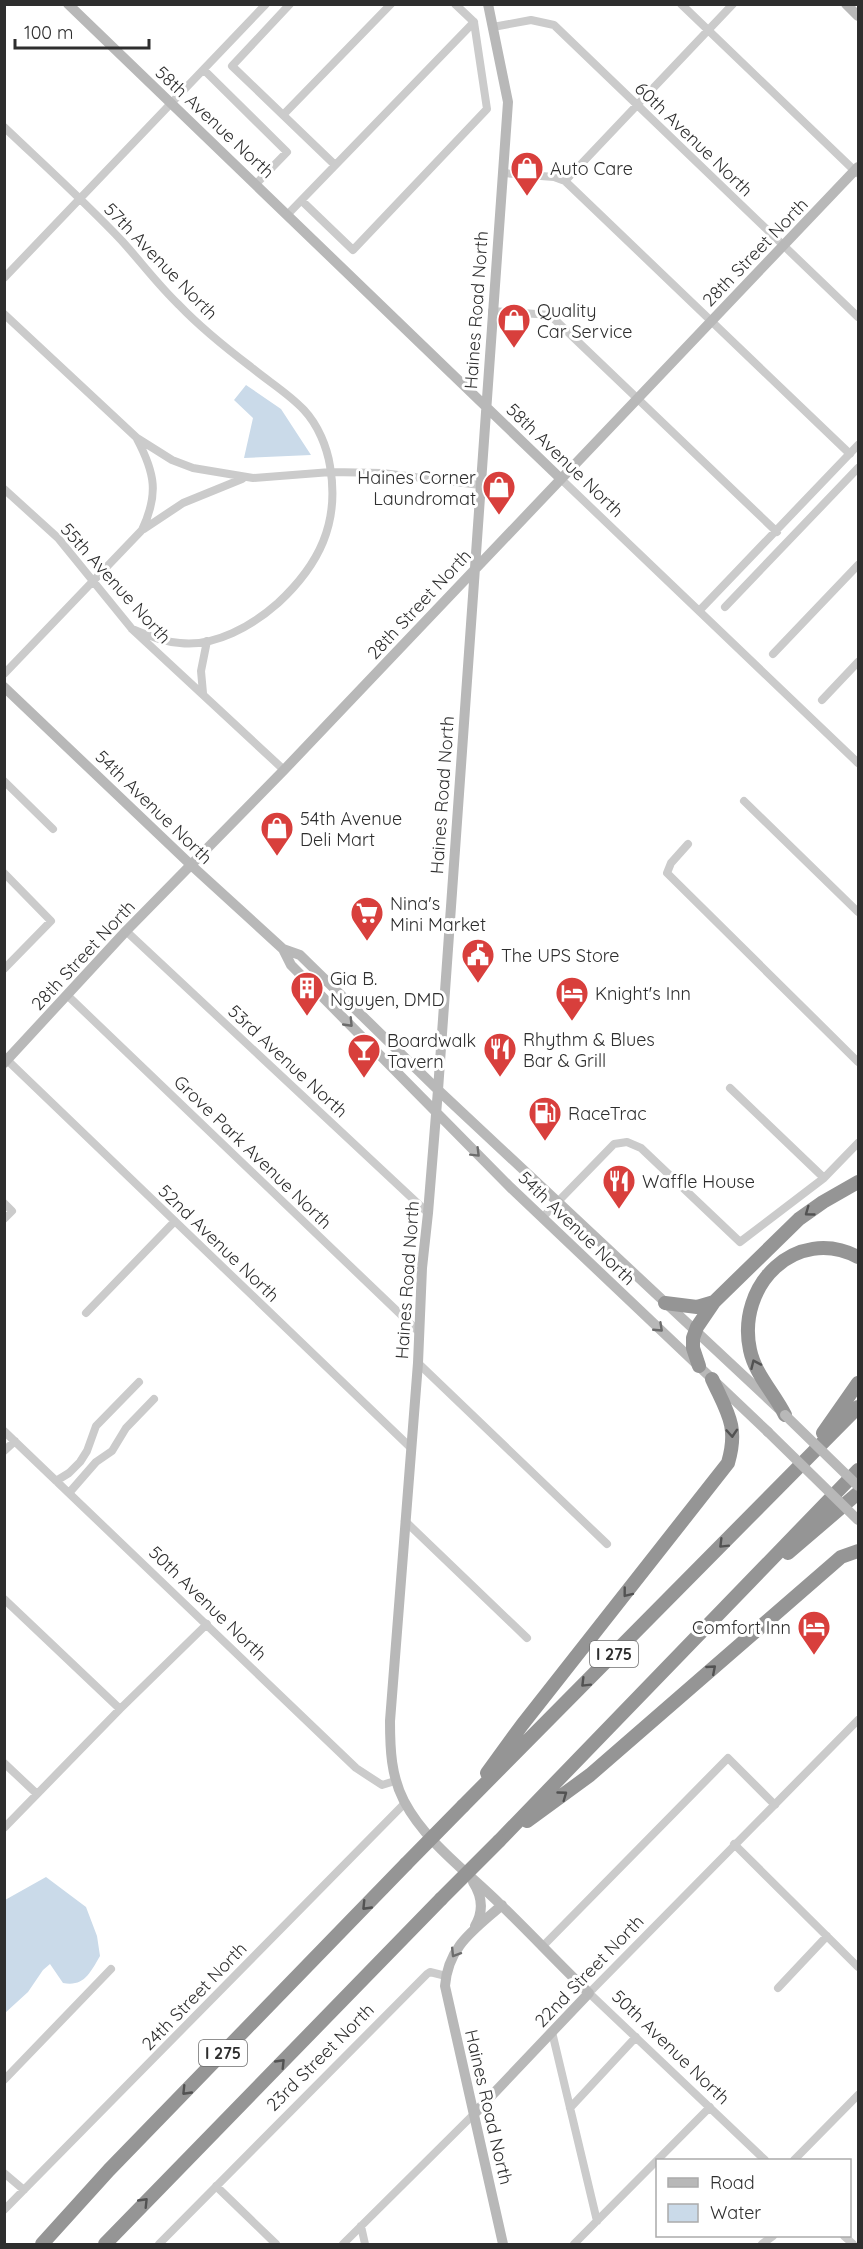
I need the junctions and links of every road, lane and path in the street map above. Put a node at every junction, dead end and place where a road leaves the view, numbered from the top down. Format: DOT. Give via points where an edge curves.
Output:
graph roads {
  1 [pos="68,4"];
  2 [pos="266,4"];
  3 [pos="290,4"];
  4 [pos="391,4"];
  5 [pos="455,4"];
  6 [pos="488,4"];
  7 [pos="681,4"];
  8 [pos="733,4"];
  9 [pos="846,4"];
  10 [pos="858,16"];
  11 [pos="474,22"];
  12 [pos="493,27"];
  13 [pos="708,30"];
  14 [pos="204,70"];
  15 [pos="171,104"];
  16 [pos="637,105"];
  17 [pos="284,114"];
  18 [pos="4,127"];
  19 [pos="334,165"];
  20 [pos="857,171"];
  21 [pos="502,173"];
  22 [pos="565,181"];
  23 [pos="256,184"];
  24 [pos="80,198"];
  25 [pos="302,201"];
  26 [pos="288,214"];
  27 [pos="783,246"];
  28 [pos="4,278"];
  29 [pos="492,311"];
  30 [pos="4,314"];
  31 [pos="858,317"];
  32 [pos="711,321"];
  33 [pos="638,399"];
  34 [pos="487,408"];
  35 [pos="136,438"];
  36 [pos="858,446"];
  37 [pos="850,454"];
  38 [pos="858,468"];
  39 [pos="331,472"];
  40 [pos="244,478"];
  41 [pos="561,479"];
  42 [pos="480,485"];
  43 [pos="4,489"];
  44 [pos="142,530"];
  45 [pos="777,531"];
  46 [pos="858,565"];
  47 [pos="474,568"];
  48 [pos="93,582"];
  49 [pos="725,607"];
  50 [pos="699,611"];
  51 [pos="132,629"];
  52 [pos="207,641"];
  53 [pos="773,654"];
  54 [pos="858,662"];
  55 [pos="4,674"];
  56 [pos="4,687"];
  57 [pos="203,693"];
  58 [pos="822,700"];
  59 [pos="858,764"];
  60 [pos="284,770"];
  61 [pos="4,781"];
  62 [pos="744,801"];
  63 [pos="52,829"];
  64 [pos="688,844"];
  65 [pos="191,865"];
  66 [pos="4,873"];
  67 [pos="858,912"];
  68 [pos="126,931"];
  69 [pos="283,949"];
  70 [pos="6,965"];
  71 [pos="67,995"];
  72 [pos="6,1060"];
  73 [pos="858,1062"];
  74 [pos="730,1088"];
  75 [pos="438,1090"];
  76 [pos="435,1112"];
  77 [pos="858,1143"];
  78 [pos="824,1178"];
  79 [pos="858,1182"];
  80 [pos="558,1202"];
  81 [pos="4,1203"];
  82 [pos="428,1213"];
  83 [pos="542,1218"];
  84 [pos="4,1219"];
  85 [pos="175,1221"];
  86 [pos="858,1257"];
  87 [pos="714,1302"];
  88 [pos="665,1303"];
  89 [pos="87,1313"];
  90 [pos="419,1332"];
  91 [pos="695,1332"];
  92 [pos="418,1363"];
  93 [pos="699,1366"];
  94 [pos="712,1379"];
  95 [pos="139,1382"];
  96 [pos="858,1383"];
  97 [pos="154,1399"];
  98 [pos="858,1407"];
  99 [pos="784,1414"];
  100 [pos="4,1431"];
  101 [pos="15,1441"];
  102 [pos="410,1447"];
  103 [pos="4,1451"];
  104 [pos="858,1470"];
  105 [pos="56,1481"];
  106 [pos="858,1486"];
  107 [pos="69,1493"];
  108 [pos="858,1493"];
  109 [pos="764,1503"];
  110 [pos="858,1520"];
  111 [pos="405,1521"];
  112 [pos="607,1544"];
  113 [pos="858,1551"];
  114 [pos="4,1599"];
  115 [pos="723,1608"];
  116 [pos="207,1624"];
  117 [pos="527,1638"];
  118 [pos="120,1709"];
  119 [pos="858,1720"];
  120 [pos="4,1763"];
  121 [pos="395,1781"];
  122 [pos="37,1794"];
  123 [pos="405,1803"];
  124 [pos="775,1804"];
  125 [pos="463,1806"];
  126 [pos="4,1828"];
  127 [pos="499,1841"];
  128 [pos="734,1844"];
  129 [pos="468,1874"];
  130 [pos="502,1905"];
  131 [pos="471,1932"];
  132 [pos="827,1936"];
  133 [pos="542,1947"];
  134 [pos="858,1967"];
  135 [pos="111,1969"];
  136 [pos="446,1976"];
  137 [pos="778,1988"];
  138 [pos="590,1993"];
  139 [pos="552,2032"];
  140 [pos="636,2037"];
  141 [pos="4,2080"];
  142 [pos="858,2095"];
  143 [pos="710,2107"];
  144 [pos="570,2109"];
  145 [pos="475,2113"];
  146 [pos="658,2159"];
  147 [pos="764,2159"];
  148 [pos="795,2159"];
  149 [pos="656,2161"];
  150 [pos="4,2173"];
  151 [pos="216,2186"];
  152 [pos="24,2190"];
  153 [pos="4,2210"];
  154 [pos="597,2221"];
  155 [pos="361,2226"];
  156 [pos="42,2244"];
  157 [pos="105,2244"];
  158 [pos="159,2244"];
  159 [pos="276,2244"];
  160 [pos="343,2244"];
  161 [pos="365,2244"];
  162 [pos="503,2244"];
  163 [pos="574,2244"];
  1 -- 15 [label="street, 58th Avenue North"];
  2 -- 14 [label="street"];
  3 -- 17 [label="street" via="232,66"];
  4 -- 17 [label="street"];
  5 -- 11 [label="street"];
  6 -- 12 [label="street, Haines Road North"];
  7 -- 13 [label="street"];
  8 -- 13 [label="street"];
  9 -- 10 [label="street"];
  11 -- 19 [label="street"];
  11 -- 25 [label="street" via="486,109 361,242 353,250"];
  12 -- 16 [label="street, 60th Avenue North" via="531,20 554,25"];
  12 -- 21 [label="street, Haines Road North" via="508,102"];
  13 -- 16 [label="street"];
  13 -- 20 [label="street"];
  14 -- 15 [label="street"];
  14 -- 23 [label="street" via="288,152"];
  15 -- 23 [label="street, 58th Avenue North"];
  15 -- 24 [label="street"];
  16 -- 22 [label="street"];
  16 -- 27 [label="street, 60th Avenue North"];
  17 -- 19 [label="street"];
  18 -- 24 [label="street, 57th Avenue North"];
  19 -- 25 [label="street"];
  20 -- 27 [label="street, 28th Street North"];
  21 -- 22 [label="street"];
  21 -- 29 [label="street, Haines Road North"];
  22 -- 32 [label="street"];
  23 -- 26 [label="street, 58th Avenue North"];
  24 -- 28 [label="street"];
  24 -- 39 [label="street, 57th Avenue North" via="184,310 306,412 328,453"];
  25 -- 26 [label="street"];
  26 -- 34 [label="street, 58th Avenue North"];
  27 -- 31 [label="street, 60th Avenue North"];
  27 -- 32 [label="street, 28th Street North"];
  29 -- 33 [label="street" via="550,315"];
  29 -- 34 [label="street, Haines Road North"];
  30 -- 35 [label="street"];
  32 -- 33 [label="street, 28th Street North"];
  32 -- 37 [label="street"];
  33 -- 41 [label="street, 28th Street North"];
  33 -- 45 [label="street"];
  34 -- 41 [label="street, 58th Avenue North"];
  34 -- 42 [label="street, Haines Road North"];
  35 -- 40 [label="street" via="193,468"];
  35 -- 44 [label="street" via="150,465 154,488"];
  36 -- 37 [label="street"];
  37 -- 45 [label="street"];
  38 -- 49 [label="street"];
  39 -- 40 [label="street"];
  39 -- 42 [label="street" via="381,473"];
  39 -- 52 [label="street, 57th Avenue North" via="332,518 314,560 295,587 252,622"];
  40 -- 44 [label="street" via="183,503"];
  41 -- 47 [label="street, 28th Street North"];
  41 -- 50 [label="street, 58th Avenue North"];
  42 -- 47 [label="street, Haines Road North"];
  43 -- 48 [label="street, 55th Avenue North" via="58,538"];
  44 -- 48 [label="street"];
  45 -- 50 [label="street"];
  46 -- 53 [label="street"];
  47 -- 60 [label="street, 28th Street North"];
  47 -- 75 [label="street, Haines Road North"];
  48 -- 51 [label="street, 55th Avenue North"];
  48 -- 55 [label="street"];
  50 -- 59 [label="street, 58th Avenue North"];
  51 -- 52 [label="street, 57th Avenue North" via="181,644"];
  51 -- 57 [label="street, 55th Avenue North"];
  52 -- 57 [label="street" via="201,671"];
  54 -- 58 [label="street"];
  56 -- 65 [label="street, 54th Avenue North"];
  57 -- 60 [label="street, 55th Avenue North"];
  60 -- 65 [label="street, 28th Street North"];
  61 -- 63 [label="street"];
  62 -- 67 [label="street"];
  64 -- 73 [label="street" via="667,869 671,877"];
  65 -- 68 [label="street, 28th Street North"];
  65 -- 69 [label="street, 54th Avenue North"];
  66 -- 70 [label="street" via="51,921"];
  68 -- 71 [label="street, 28th Street North"];
  68 -- 82 [label="street, 53rd Avenue North"];
  69 -- 75 [label="street, 54th Avenue North" via="300,955"];
  69 -- 76 [label="street, 54th Avenue North, one-way" via="291,965"];
  71 -- 72 [label="street, 28th Street North"];
  71 -- 90 [label="street, Grove Park Avenue North"];
  72 -- 85 [label="street, 52nd Avenue North"];
  74 -- 78 [label="street"];
  75 -- 76 [label="street, Haines Road North"];
  75 -- 80 [label="street, 54th Avenue North"];
  76 -- 82 [label="street, Haines Road North"];
  76 -- 83 [label="street, 54th Avenue North, one-way"];
  77 -- 78 [label="street"];
  78 -- 80 [label="street" via="740,1242 641,1148 627,1142 614,1144"];
  79 -- 87 [label="highway, one-way" via="799,1219"];
  80 -- 83 [label="street"];
  80 -- 88 [label="street, 54th Avenue North"];
  81 -- 84 [label="street" via="12,1211"];
  82 -- 90 [label="street, Haines Road North"];
  83 -- 93 [label="street, 54th Avenue North, one-way"];
  85 -- 89 [label="street"];
  85 -- 102 [label="street, 52nd Avenue North"];
  99 -- 86 [label="highway, one-way" via="750,1351 750,1313 756,1293 768,1274 797,1252 831,1247"];
  87 -- 88 [label="highway" via="697,1307"];
  87 -- 91 [label="highway"];
  88 -- 91 [label="street, 54th Avenue North"];
  90 -- 92 [label="street, Haines Road North"];
  91 -- 93 [label="highway" via="693,1348"];
  91 -- 99 [label="street, 54th Avenue North"];
  92 -- 102 [label="street, Haines Road North"];
  92 -- 112 [label="street"];
  93 -- 94 [label="street, 54th Avenue North"];
  94 -- 110 [label="street, 54th Avenue North, bridge"];
  94 -- 125 [label="highway, one-way" via="733,1429 728,1463"];
  95 -- 105 [label="street" via="96,1426 80,1462"];
  96 -- 109 [label="highway" via="810,1450"];
  97 -- 107 [label="street" via="126,1428 112,1451 96,1462"];
  98 -- 109 [label="highway, I 275"];
  99 -- 106 [label="street, 54th Avenue North, bridge"];
  100 -- 101 [label="street, 50th Avenue North"];
  101 -- 103 [label="street"];
  101 -- 105 [label="street, 50th Avenue North"];
  102 -- 111 [label="street, Haines Road North"];
  104 -- 115 [label="highway, I 275"];
  105 -- 107 [label="street, 50th Avenue North"];
  107 -- 116 [label="street, 50th Avenue North"];
  108 -- 115 [label="highway"];
  109 -- 125 [label="highway, I 275, one-way"];
  111 -- 117 [label="street"];
  111 -- 121 [label="street, Haines Road North" via="390,1721"];
  127 -- 113 [label="highway, one-way" via="590,1775 841,1557"];
  114 -- 118 [label="street"];
  115 -- 127 [label="highway, I 275"];
  116 -- 118 [label="street"];
  116 -- 121 [label="street, 50th Avenue North" via="356,1768 382,1785"];
  118 -- 122 [label="street"];
  119 -- 124 [label="street, 22nd Street North"];
  120 -- 122 [label="street"];
  121 -- 123 [label="street, Haines Road North"];
  122 -- 126 [label="street"];
  123 -- 129 [label="street, 50th Avenue North" via="418,1823"];
  123 -- 152 [label="street, 24th Street North"];
  124 -- 128 [label="street, 22nd Street North"];
  124 -- 133 [label="street" via="728,1758"];
  125 -- 156 [label="highway, I 275, one-way, bridge"];
  157 -- 127 [label="highway, I 275, one-way, bridge"];
  128 -- 132 [label="street"];
  128 -- 138 [label="street, 22nd Street North"];
  129 -- 130 [label="street, 50th Avenue North"];
  129 -- 131 [label="street" via="477,1888 482,1909"];
  130 -- 131 [label="street"];
  130 -- 133 [label="street, 50th Avenue North"];
  131 -- 136 [label="street, one-way" via="451,1957"];
  132 -- 134 [label="street"];
  132 -- 137 [label="street"];
  133 -- 138 [label="street, 50th Avenue North"];
  135 -- 141 [label="street"];
  136 -- 145 [label="street, Haines Road North" via="446,1998"];
  136 -- 151 [label="street, 23rd Street North" via="426,1974"];
  138 -- 139 [label="street, 22nd Street North"];
  138 -- 140 [label="street, 50th Avenue North"];
  139 -- 144 [label="street"];
  139 -- 145 [label="street, 22nd Street North"];
  140 -- 143 [label="street, 50th Avenue North"];
  140 -- 144 [label="street"];
  142 -- 148 [label="street"];
  143 -- 146 [label="street"];
  143 -- 147 [label="street, 50th Avenue North"];
  144 -- 154 [label="street"];
  145 -- 155 [label="street, 22nd Street North"];
  145 -- 162 [label="street, Haines Road North"];
  149 -- 154 [label="street"];
  150 -- 152 [label="street"];
  151 -- 158 [label="street, 23rd Street North"];
  151 -- 159 [label="street"];
  152 -- 153 [label="street, 24th Street North"];
  154 -- 163 [label="street"];
  155 -- 160 [label="street, 22nd Street North"];
  155 -- 161 [label="street"];
}
